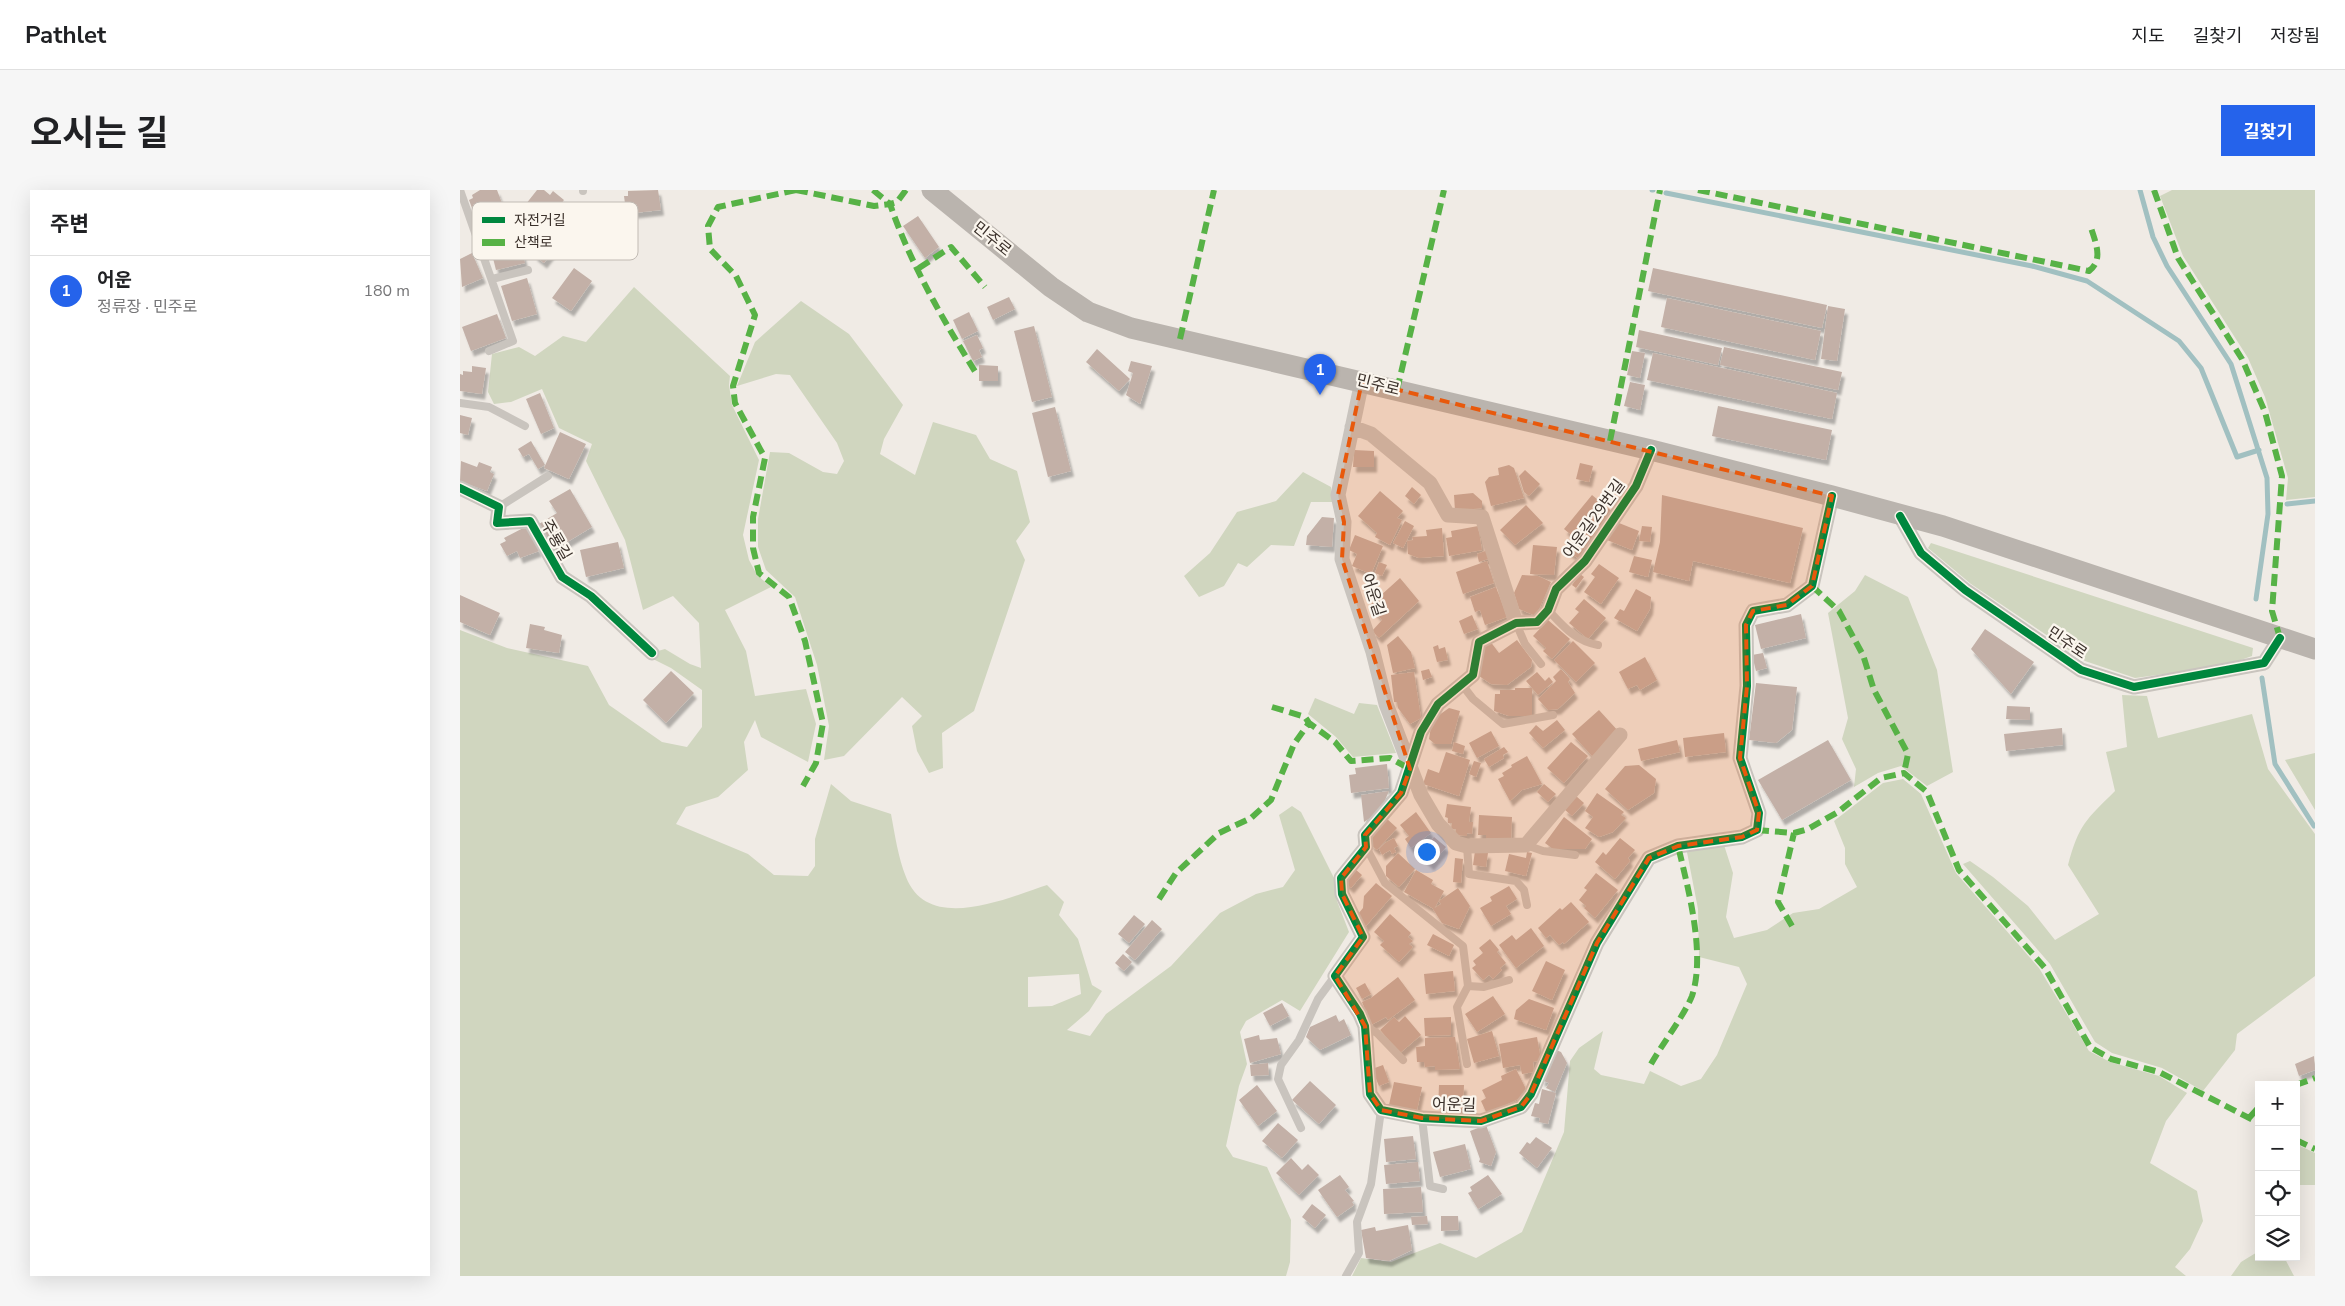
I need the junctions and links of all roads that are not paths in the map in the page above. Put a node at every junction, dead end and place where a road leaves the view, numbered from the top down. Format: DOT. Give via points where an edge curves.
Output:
graph roads {
  1 [pos="460,190"];
  2 [pos="932,190"];
  3 [pos="472,223"];
  4 [pos="485,260"];
  5 [pos="528,270"];
  6 [pos="492,279"];
  7 [pos="489,351"];
  8 [pos="1362,381"];
  9 [pos="460,403"];
  10 [pos="525,426"];
  11 [pos="1352,427"];
  12 [pos="1651,450"];
  13 [pos="548,476"];
  14 [pos="460,488"];
  15 [pos="1832,496"];
  16 [pos="499,507"];
  17 [pos="1900,516"];
  18 [pos="1548,610"];
  19 [pos="1516,623"];
  20 [pos="2280,638"];
  21 [pos="1598,645"];
  22 [pos="2315,649"];
  23 [pos="652,653"];
  24 [pos="1540,664"];
  25 [pos="1463,686"];
  26 [pos="1553,715"];
  27 [pos="1620,735"];
  28 [pos="1410,769"];
  29 [pos="1526,845"];
  30 [pos="1467,846"];
  31 [pos="1366,848"];
  32 [pos="1575,855"];
  33 [pos="1527,905"];
  34 [pos="1335,976"];
  35 [pos="1509,980"];
  36 [pos="1468,986"];
  37 [pos="1364,1026"];
  38 [pos="1403,1060"];
  39 [pos="1466,1064"];
  40 [pos="1381,1110"];
  41 [pos="1422,1118"];
  42 [pos="1301,1128"];
  43 [pos="1443,1189"];
  44 [pos="1346,1276"];
  1 -- 3 [label="lane"];
  2 -- 8 [label="main road, 민주로" via="1051,287 1088,312 1131,328"];
  4 -- 6 [label="lane"];
  5 -- 6 [label="lane"];
  6 -- 7 [label="lane" via="513,341"];
  8 -- 11 [label="street, 어운길"];
  8 -- 12 [label="main road, 민주로"];
  9 -- 10 [label="lane" via="489,407"];
  11 -- 19 [label="street" via="1371,434 1430,483 1448,515 1482,517"];
  11 -- 28 [label="street, 어운길" via="1338,494 1344,522 1342,559 1373,652 1386,704"];
  12 -- 15 [label="main road, 민주로"];
  12 -- 18 [label="street, 어운길29번길" via="1636,486 1585,561 1556,589"];
  13 -- 16 [label="lane"];
  14 -- 16 [label="street"];
  15 -- 17 [label="main road, 민주로"];
  15 -- 41 [label="street, 어운길" via="1812,586 1787,605 1753,611 1746,625 1747,686 1740,758 1760,813 1757,830 1742,837 1678,846 1649,858 1597,943 1531,1094 1521,1107 1481,1121"];
  16 -- 23 [label="street, 주룡길" via="497,523 530,522 562,577 591,596"];
  17 -- 20 [label="main road, 민주로" via="1943,526"];
  17 -- 20 [label="street, 민주로" via="1921,553 1965,590 2081,670 2134,687 2264,663"];
  18 -- 19 [label="street" via="1537,622"];
  18 -- 21 [label="lane" via="1571,635 1584,643"];
  19 -- 24 [label="lane" via="1525,644"];
  19 -- 25 [label="street" via="1479,642 1473,675"];
  20 -- 22 [label="main road, 민주로"];
  25 -- 26 [label="lane" via="1473,699 1503,724"];
  25 -- 28 [label="street" via="1438,704 1421,732"];
  27 -- 29 [label="street"];
  28 -- 30 [label="street, 어운길" via="1438,824 1456,843"];
  28 -- 31 [label="street" via="1401,794 1365,834"];
  29 -- 30 [label="street"];
  29 -- 32 [label="lane"];
  30 -- 33 [label="lane" via="1469,874 1516,882 1524,890"];
  31 -- 34 [label="street" via="1341,878 1342,894 1363,938"];
  31 -- 36 [label="lane" via="1385,883 1463,946"];
  34 -- 37 [label="street" via="1360,1014"];
  34 -- 42 [label="lane" via="1318,998 1300,1040 1281,1065 1278,1079"];
  35 -- 36 [label="lane" via="1484,987"];
  36 -- 39 [label="lane" via="1456,1008"];
  37 -- 38 [label="lane" via="1377,1033"];
  37 -- 40 [label="street" via="1370,1094"];
  40 -- 41 [label="street, 어운길"];
  40 -- 44 [label="lane" via="1371,1184 1357,1222 1359,1253"];
  41 -- 43 [label="lane, 어운길" via="1430,1186"];
}
